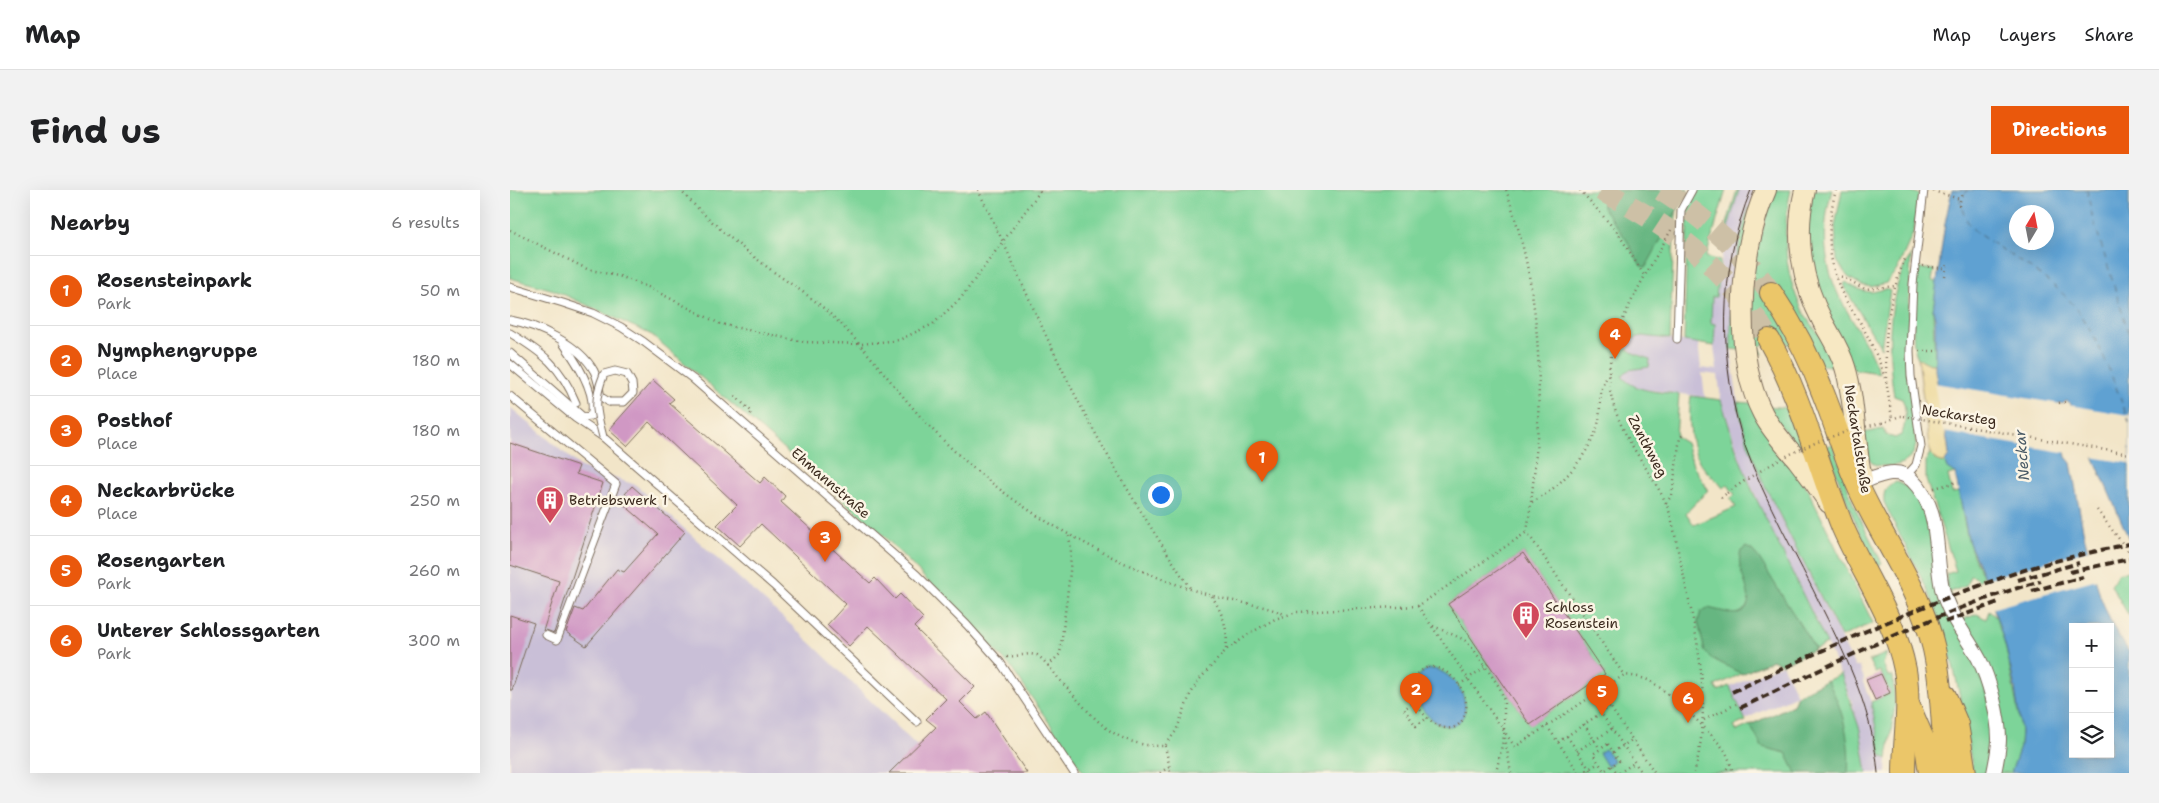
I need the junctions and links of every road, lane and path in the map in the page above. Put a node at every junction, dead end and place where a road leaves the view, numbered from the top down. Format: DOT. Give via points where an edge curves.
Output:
graph roads {
  1 [pos="680,190"];
  2 [pos="978,190"];
  3 [pos="1041,190"];
  4 [pos="1506,190"];
  5 [pos="1580,190"];
  6 [pos="1692,190"];
  7 [pos="1766,190"];
  8 [pos="1795,190"];
  9 [pos="1805,190"];
  10 [pos="1836,190"];
  11 [pos="1928,190"];
  12 [pos="1950,190"];
  13 [pos="1962,193"];
  14 [pos="1948,196"];
  15 [pos="1960,199"];
  16 [pos="1959,206"];
  17 [pos="1681,210"];
  18 [pos="510,230"];
  19 [pos="1003,242"];
  20 [pos="1907,255"];
  21 [pos="1947,263"];
  22 [pos="1920,265"];
  23 [pos="1946,269"];
  24 [pos="1836,276"];
  25 [pos="1945,276"];
  26 [pos="1645,277"];
  27 [pos="1895,286"];
  28 [pos="510,287"];
  29 [pos="1771,293"];
  30 [pos="510,320"];
  31 [pos="1828,332"];
  32 [pos="510,333"];
  33 [pos="1677,339"];
  34 [pos="1769,340"];
  35 [pos="564,343"];
  36 [pos="861,344"];
  37 [pos="1914,351"];
  38 [pos="1935,351"];
  39 [pos="510,353"];
  40 [pos="1610,358"];
  41 [pos="1615,359"];
  42 [pos="510,364"];
  43 [pos="1609,375"];
  44 [pos="1887,385"];
  45 [pos="510,396"];
  46 [pos="735,396"];
  47 [pos="2064,402"];
  48 [pos="576,403"];
  49 [pos="2060,403"];
  50 [pos="752,412"];
  51 [pos="1892,418"];
  52 [pos="1685,434"];
  53 [pos="603,438"];
  54 [pos="2129,454"];
  55 [pos="1906,476"];
  56 [pos="1862,482"];
  57 [pos="1957,482"];
  58 [pos="1932,488"];
  59 [pos="1721,498"];
  60 [pos="1531,502"];
  61 [pos="1666,503"];
  62 [pos="2097,510"];
  63 [pos="1872,513"];
  64 [pos="1842,526"];
  65 [pos="1527,532"];
  66 [pos="1069,535"];
  67 [pos="2129,552"];
  68 [pos="1190,588"];
  69 [pos="1212,596"];
  70 [pos="1418,606"];
  71 [pos="1286,615"];
  72 [pos="1432,625"];
  73 [pos="546,635"];
  74 [pos="1226,650"];
  75 [pos="1000,662"];
  76 [pos="1487,665"];
  77 [pos="1048,666"];
  78 [pos="1937,671"];
  79 [pos="1624,675"];
  80 [pos="1468,678"];
  81 [pos="1459,685"];
  82 [pos="1702,690"];
  83 [pos="1600,691"];
  84 [pos="1907,693"];
  85 [pos="1416,701"];
  86 [pos="1674,701"];
  87 [pos="1736,704"];
  88 [pos="1610,707"];
  89 [pos="1601,712"];
  90 [pos="1427,718"];
  91 [pos="1704,720"];
  92 [pos="917,722"];
  93 [pos="1584,724"];
  94 [pos="1547,726"];
  95 [pos="1704,728"];
  96 [pos="1612,729"];
  97 [pos="1504,732"];
  98 [pos="1567,736"];
  99 [pos="1595,740"];
  100 [pos="1632,740"];
  101 [pos="1558,742"];
  102 [pos="1165,746"];
  103 [pos="1624,746"];
  104 [pos="1600,749"];
  105 [pos="1577,751"];
  106 [pos="1613,752"];
  107 [pos="1635,762"];
  108 [pos="1599,763"];
  109 [pos="1730,764"];
  110 [pos="1170,766"];
  111 [pos="1612,766"];
  112 [pos="1589,769"];
  113 [pos="1074,773"];
  114 [pos="1160,773"];
  115 [pos="1171,773"];
  116 [pos="1496,773"];
  117 [pos="1511,773"];
  118 [pos="1580,773"];
  119 [pos="1592,773"];
  120 [pos="1618,773"];
  121 [pos="1642,773"];
  122 [pos="1654,773"];
  123 [pos="1694,773"];
  124 [pos="1724,773"];
  125 [pos="1733,773"];
  126 [pos="1904,773"];
  127 [pos="1930,773"];
  128 [pos="1947,773"];
  129 [pos="1965,773"];
  130 [pos="1994,773"];
  1 -- 36 [label="path" via="718,228 828,312"];
  2 -- 19 [label="path"];
  3 -- 19 [label="path"];
  4 -- 60 [label="path" via="1523,249 1539,349 1540,413"];
  5 -- 26 [label="path" via="1618,233"];
  6 -- 17 [label="lane"];
  7 -- 64 [label="main road" via="1754,225 1744,284 1744,337 1752,385 1770,425 1818,487"];
  8 -- 31 [label="main road" via="1789,242 1794,274 1803,297"];
  9 -- 31 [label="main road, Neckartalstraße" via="1800,229 1802,261 1810,294"];
  10 -- 24 [label="path" via="1829,235"];
  11 -- 14 [label="path"];
  11 -- 55 [label="lane" via="1913,284 1910,351 1921,446 1916,465"];
  12 -- 14 [label="path"];
  13 -- 15 [label="path"];
  14 -- 15 [label="path"];
  15 -- 16 [label="path"];
  17 -- 26 [label="path, Zanthweg"];
  17 -- 33 [label="lane"];
  18 -- 36 [label="path" via="587,269 648,287 720,324 804,342"];
  19 -- 36 [label="path" via="961,298 933,324 899,340"];
  19 -- 68 [label="path" via="1092,428 1133,500"];
  20 -- 27 [label="path"];
  21 -- 23 [label="path"];
  22 -- 23 [label="path"];
  23 -- 25 [label="path"];
  24 -- 27 [label="path" via="1865,289"];
  24 -- 44 [label="path" via="1846,301 1875,351"];
  26 -- 40 [label="path, Zanthweg" via="1618,329"];
  27 -- 44 [label="path" via="1885,344"];
  28 -- 75 [label="lane, Ehmannstraße" via="592,313 665,357 917,575"];
  29 -- 63 [label="main road" via="1807,355 1856,481"];
  30 -- 35 [label="lane" via="530,325"];
  31 -- 56 [label="main road, Neckartalstraße" via="1850,382"];
  32 -- 48 [label="lane" via="544,354 569,387"];
  34 -- 64 [label="main road" via="1803,412"];
  35 -- 39 [label="lane" via="585,378 593,410 591,416 583,417"];
  35 -- 53 [label="lane, bridge" via="587,361 598,381 601,397 609,402 624,402 632,393 632,383 627,374 615,370 604,374 600,386 596,410"];
  36 -- 66 [label="path" via="920,416 949,445 1018,502"];
  37 -- 38 [label="path"];
  40 -- 41 [label="path"];
  40 -- 43 [label="path, Zanthweg"];
  42 -- 53 [label="lane"];
  43 -- 60 [label="path" via="1603,385 1596,428 1585,452 1561,480"];
  43 -- 61 [label="path, Zanthweg" via="1624,430"];
  44 -- 51 [label="path"];
  45 -- 73 [label="lane" via="616,484 557,640"];
  46 -- 50 [label="path"];
  47 -- 49 [label="path"];
  51 -- 54 [label="path, Neckarsteg, bridge" via="1904,416"];
  51 -- 59 [label="path, Neckarsteg, bridge" via="1840,433 1795,451 1760,470"];
  52 -- 61 [label="path" via="1680,437 1672,494"];
  53 -- 92 [label="lane" via="773,585"];
  55 -- 56 [label="street" via="1890,473"];
  55 -- 130 [label="street" via="1921,491 1930,511 1938,544 1943,591 1957,626 1979,659 1989,684 1999,737"];
  56 -- 63 [label="main road, Neckartalstraße"];
  57 -- 58 [label="path"];
  60 -- 65 [label="path"];
  61 -- 82 [label="path, Zanthweg" via="1691,609"];
  62 -- 67 [label="path"];
  63 -- 78 [label="main road, Neckartalstraße" via="1916,598 1931,638"];
  64 -- 84 [label="main road" via="1879,598 1899,646"];
  65 -- 70 [label="path"];
  65 -- 79 [label="path"];
  66 -- 68 [label="path" via="1116,560"];
  66 -- 77 [label="path" via="1070,572 1060,654"];
  68 -- 69 [label="path"];
  69 -- 71 [label="path" via="1267,607"];
  69 -- 74 [label="path" via="1224,622"];
  70 -- 71 [label="path" via="1309,610"];
  70 -- 72 [label="path"];
  71 -- 74 [label="path"];
  72 -- 76 [label="path" via="1461,637"];
  72 -- 80 [label="path"];
  74 -- 102 [label="path" via="1190,695 1176,731"];
  75 -- 77 [label="path" via="1010,656 1030,654 1040,657"];
  75 -- 113 [label="lane, Ehmannstraße"];
  76 -- 80 [label="path"];
  76 -- 97 [label="path" via="1503,696"];
  77 -- 102 [label="path" via="1116,736 1143,745"];
  78 -- 128 [label="main road, Neckartalstraße"];
  78 -- 129 [label="main road" via="1959,733"];
  79 -- 83 [label="path"];
  79 -- 86 [label="path" via="1650,681"];
  80 -- 81 [label="path"];
  80 -- 97 [label="path"];
  81 -- 85 [label="path" via="1442,669 1425,668 1414,679"];
  81 -- 90 [label="path" via="1466,708 1461,722 1447,728"];
  82 -- 86 [label="path" via="1691,701"];
  82 -- 91 [label="path, Zanthweg"];
  83 -- 88 [label="path"];
  83 -- 94 [label="path"];
  84 -- 126 [label="main road"];
  84 -- 127 [label="main road" via="1910,710 1926,746"];
  85 -- 90 [label="path"];
  85 -- 90 [label="path" via="1404,709 1416,726"];
  86 -- 95 [label="path"];
  87 -- 91 [label="path"];
  88 -- 89 [label="path"];
  88 -- 100 [label="path"];
  89 -- 93 [label="path"];
  89 -- 96 [label="path"];
  91 -- 95 [label="path, Zanthweg"];
  93 -- 98 [label="path"];
  93 -- 99 [label="path"];
  94 -- 97 [label="path" via="1515,747"];
  94 -- 101 [label="path"];
  95 -- 109 [label="path" via="1724,750"];
  95 -- 123 [label="path, Zanthweg"];
  96 -- 99 [label="path"];
  96 -- 103 [label="path"];
  97 -- 116 [label="path"];
  97 -- 117 [label="path"];
  98 -- 101 [label="path"];
  98 -- 105 [label="path"];
  99 -- 104 [label="path"];
  99 -- 105 [label="path"];
  100 -- 103 [label="path"];
  100 -- 122 [label="path"];
  101 -- 118 [label="path"];
  102 -- 110 [label="path"];
  103 -- 106 [label="path"];
  103 -- 107 [label="path"];
  104 -- 106 [label="path" via="1608,744"];
  104 -- 108 [label="path" via="1593,754"];
  105 -- 112 [label="path"];
  106 -- 111 [label="path" via="1619,761"];
  107 -- 120 [label="path"];
  107 -- 121 [label="path"];
  108 -- 111 [label="path" via="1604,771"];
  108 -- 112 [label="path"];
  109 -- 124 [label="path"];
  109 -- 125 [label="path"];
  110 -- 114 [label="path"];
  110 -- 115 [label="path"];
  111 -- 120 [label="path"];
  112 -- 118 [label="path"];
  112 -- 119 [label="path"];
}
